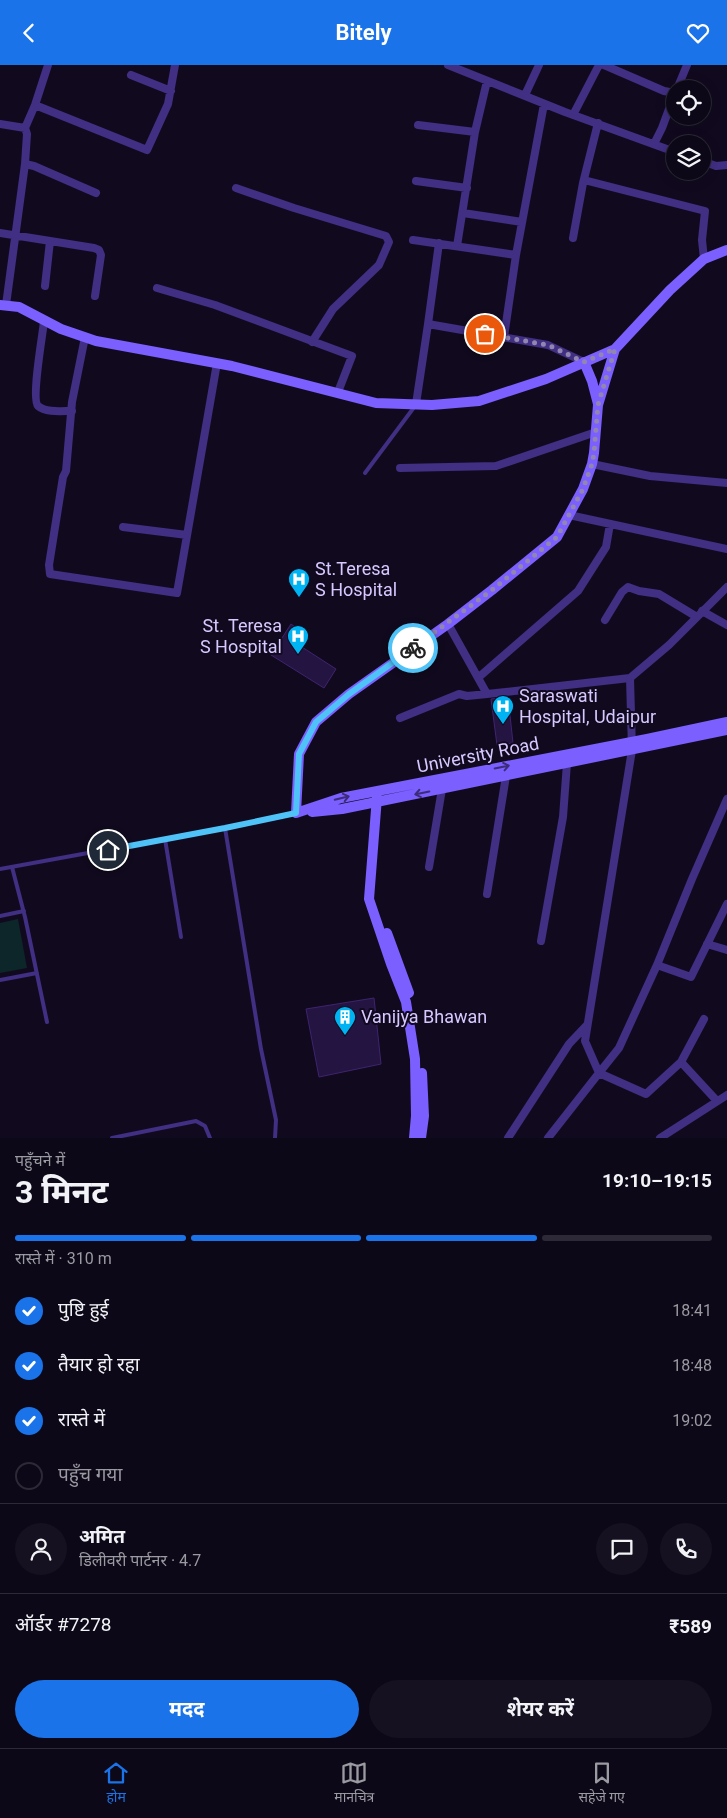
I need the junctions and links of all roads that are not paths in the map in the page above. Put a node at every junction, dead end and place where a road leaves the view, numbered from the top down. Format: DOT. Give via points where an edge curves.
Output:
graph roads {
  1 [pos="48,65"];
  2 [pos="176,65"];
  3 [pos="539,65"];
  4 [pos="599,65"];
  5 [pos="604,65"];
  6 [pos="687,65"];
  7 [pos="451,66"];
  8 [pos="131,75"];
  9 [pos="681,80"];
  10 [pos="487,81"];
  11 [pos="171,91"];
  12 [pos="666,91"];
  13 [pos="525,95"];
  14 [pos="544,104"];
  15 [pos="35,105"];
  16 [pos="573,115"];
  17 [pos="666,118"];
  18 [pos="598,123"];
  19 [pos="0,124"];
  20 [pos="418,125"];
  21 [pos="25,128"];
  22 [pos="475,132"];
  23 [pos="654,143"];
  24 [pos="666,148"];
  25 [pos="25,164"];
  26 [pos="711,164"];
  27 [pos="727,165"];
  28 [pos="584,180"];
  29 [pos="416,181"];
  30 [pos="236,188"];
  31 [pos="467,188"];
  32 [pos="96,193"];
  33 [pos="464,213"];
  34 [pos="522,222"];
  35 [pos="0,233"];
  36 [pos="14,235"];
  37 [pos="573,238"];
  38 [pos="413,240"];
  39 [pos="50,241"];
  40 [pos="439,243"];
  41 [pos="457,246"];
  42 [pos="727,250"];
  43 [pos="516,255"];
  44 [pos="704,259"];
  45 [pos="45,286"];
  46 [pos="157,288"];
  47 [pos="95,296"];
  48 [pos="3,305"];
  49 [pos="44,321"];
  50 [pos="428,324"];
  51 [pos="85,337"];
  52 [pos="504,337"];
  53 [pos="312,342"];
  54 [pos="615,349"];
  55 [pos="584,362"];
  56 [pos="217,363"];
  57 [pos="338,392"];
  58 [pos="416,404"];
  59 [pos="598,405"];
  60 [pos="72,411"];
  61 [pos="596,432"];
  62 [pos="592,464"];
  63 [pos="400,468"];
  64 [pos="365,473"];
  65 [pos="727,483"];
  66 [pos="569,515"];
  67 [pos="610,524"];
  68 [pos="123,527"];
  69 [pos="186,535"];
  70 [pos="727,549"];
  71 [pos="727,587"];
  72 [pos="699,614"];
  73 [pos="605,620"];
  74 [pos="448,624"];
  75 [pos="727,625"];
  76 [pos="479,677"];
  77 [pos="630,678"];
  78 [pos="487,694"];
  79 [pos="400,717"];
  80 [pos="727,722"];
  81 [pos="727,730"];
  82 [pos="632,746"];
  83 [pos="567,763"];
  84 [pos="506,776"];
  85 [pos="442,789"];
  86 [pos="376,791"];
  87 [pos="727,799"];
  88 [pos="378,802"];
  89 [pos="296,813"];
  90 [pos="225,828"];
  91 [pos="165,839"];
  92 [pos="12,867"];
  93 [pos="429,867"];
  94 [pos="0,869"];
  95 [pos="369,889"];
  96 [pos="487,894"];
  97 [pos="727,904"];
  98 [pos="24,911"];
  99 [pos="0,916"];
  100 [pos="718,922"];
  101 [pos="727,924"];
  102 [pos="181,937"];
  103 [pos="541,941"];
  104 [pos="707,944"];
  105 [pos="727,950"];
  106 [pos="657,965"];
  107 [pos="37,973"];
  108 [pos="0,980"];
  109 [pos="704,1019"];
  110 [pos="47,1022"];
  111 [pos="588,1025"];
  112 [pos="681,1062"];
  113 [pos="599,1073"];
  114 [pos="727,1095"];
  115 [pos="717,1101"];
  116 [pos="112,1138"];
  117 [pos="210,1138"];
  118 [pos="276,1138"];
  119 [pos="414,1138"];
  120 [pos="421,1138"];
  121 [pos="508,1138"];
  122 [pos="548,1138"];
  123 [pos="660,1138"];
  1 -- 15 [label="street"];
  2 -- 11 [label="street"];
  3 -- 13 [label="street"];
  4 -- 16 [label="street"];
  5 -- 12 [label="street"];
  6 -- 9 [label="street"];
  7 -- 10 [label="street"];
  8 -- 11 [label="street"];
  10 -- 13 [label="street"];
  10 -- 22 [label="street"];
  11 -- 15 [label="street" via="148,150"];
  13 -- 14 [label="street"];
  14 -- 16 [label="street"];
  14 -- 34 [label="street"];
  15 -- 21 [label="street"];
  16 -- 18 [label="street"];
  17 -- 23 [label="street"];
  18 -- 23 [label="street"];
  18 -- 28 [label="street"];
  19 -- 21 [label="street"];
  20 -- 22 [label="street"];
  21 -- 25 [label="street"];
  22 -- 31 [label="street"];
  23 -- 24 [label="street"];
  25 -- 32 [label="street"];
  25 -- 36 [label="street"];
  26 -- 27 [label="street"];
  28 -- 37 [label="street"];
  28 -- 44 [label="street" via="705,211"];
  29 -- 31 [label="street"];
  30 -- 53 [label="street" via="386,236 389,242 379,265 333,309"];
  31 -- 33 [label="street"];
  33 -- 34 [label="street"];
  33 -- 41 [label="street"];
  34 -- 43 [label="street"];
  35 -- 36 [label="street"];
  36 -- 39 [label="street"];
  36 -- 48 [label="street"];
  38 -- 40 [label="street"];
  39 -- 45 [label="street"];
  39 -- 47 [label="street" via="99,250"];
  40 -- 41 [label="street"];
  40 -- 50 [label="street"];
  41 -- 43 [label="street"];
  42 -- 44 [label="street"];
  43 -- 52 [label="street"];
  44 -- 54 [label="street"];
  46 -- 53 [label="street" via="216,305"];
  48 -- 49 [label="street" via="18,307"];
  49 -- 51 [label="street"];
  49 -- 60 [label="street" via="36,403 46,410"];
  50 -- 52 [label="street"];
  50 -- 58 [label="street"];
  51 -- 56 [label="street"];
  51 -- 60 [label="street"];
  52 -- 55 [label="street" via="548,345"];
  53 -- 57 [label="street" via="352,357"];
  54 -- 55 [label="street"];
  54 -- 59 [label="street"];
  55 -- 58 [label="street" via="546,379 479,401"];
  55 -- 59 [label="street"];
  56 -- 57 [label="street"];
  56 -- 69 [label="street"];
  57 -- 58 [label="street" via="376,403"];
  58 -- 64 [label="lane"];
  59 -- 61 [label="street"];
  60 -- 69 [label="street" via="50,574 177,593"];
  61 -- 62 [label="street"];
  61 -- 63 [label="street" via="496,466"];
  62 -- 65 [label="street" via="650,476"];
  62 -- 66 [label="street"];
  66 -- 67 [label="street"];
  66 -- 74 [label="street" via="557,537"];
  67 -- 70 [label="street"];
  67 -- 76 [label="street" via="606,547 578,591"];
  68 -- 69 [label="street"];
  71 -- 72 [label="street"];
  72 -- 73 [label="street" via="659,594 628,587"];
  72 -- 75 [label="street"];
  72 -- 77 [label="street"];
  74 -- 76 [label="street"];
  74 -- 89 [label="street" via="349,694 316,722 299,754"];
  76 -- 78 [label="street"];
  77 -- 78 [label="street"];
  77 -- 82 [label="street"];
  78 -- 79 [label="street" via="459,694"];
  80 -- 82 [label="street, University Road"];
  81 -- 82 [label="street, University Road"];
  82 -- 83 [label="street, University Road"];
  86 -- 82 [label="street, University Road, one-way"];
  82 -- 111 [label="street"];
  83 -- 84 [label="street, University Road"];
  83 -- 103 [label="street" via="563,817"];
  84 -- 85 [label="street, University Road"];
  84 -- 96 [label="street"];
  85 -- 88 [label="street, University Road, one-way"];
  85 -- 93 [label="street"];
  86 -- 88 [label="street"];
  89 -- 86 [label="street, University Road, one-way" via="341,798"];
  87 -- 106 [label="street"];
  88 -- 89 [label="street, University Road"];
  88 -- 95 [label="street"];
  89 -- 90 [label="lane, University Road"];
  90 -- 91 [label="lane, University Road"];
  90 -- 118 [label="lane" via="261,1049 276,1120"];
  91 -- 92 [label="lane, University Road"];
  91 -- 102 [label="lane"];
  92 -- 94 [label="lane, University Road"];
  92 -- 98 [label="lane"];
  95 -- 119 [label="street" via="369,899 406,1002 415,1059"];
  95 -- 120 [label="street" via="411,998 422,1061 424,1116"];
  97 -- 100 [label="street"];
  98 -- 99 [label="lane"];
  98 -- 107 [label="lane"];
  100 -- 101 [label="street"];
  100 -- 104 [label="street"];
  104 -- 105 [label="street"];
  104 -- 106 [label="street" via="691,977"];
  106 -- 113 [label="street" via="619,1048"];
  107 -- 108 [label="lane"];
  107 -- 110 [label="lane"];
  109 -- 112 [label="street"];
  111 -- 113 [label="street" via="585,1041"];
  111 -- 121 [label="street" via="568,1044"];
  112 -- 113 [label="street" via="646,1094"];
  112 -- 115 [label="street"];
  113 -- 122 [label="street"];
  114 -- 115 [label="street"];
  115 -- 123 [label="street"];
  116 -- 117 [label="lane" via="196,1121 205,1126"];
}
